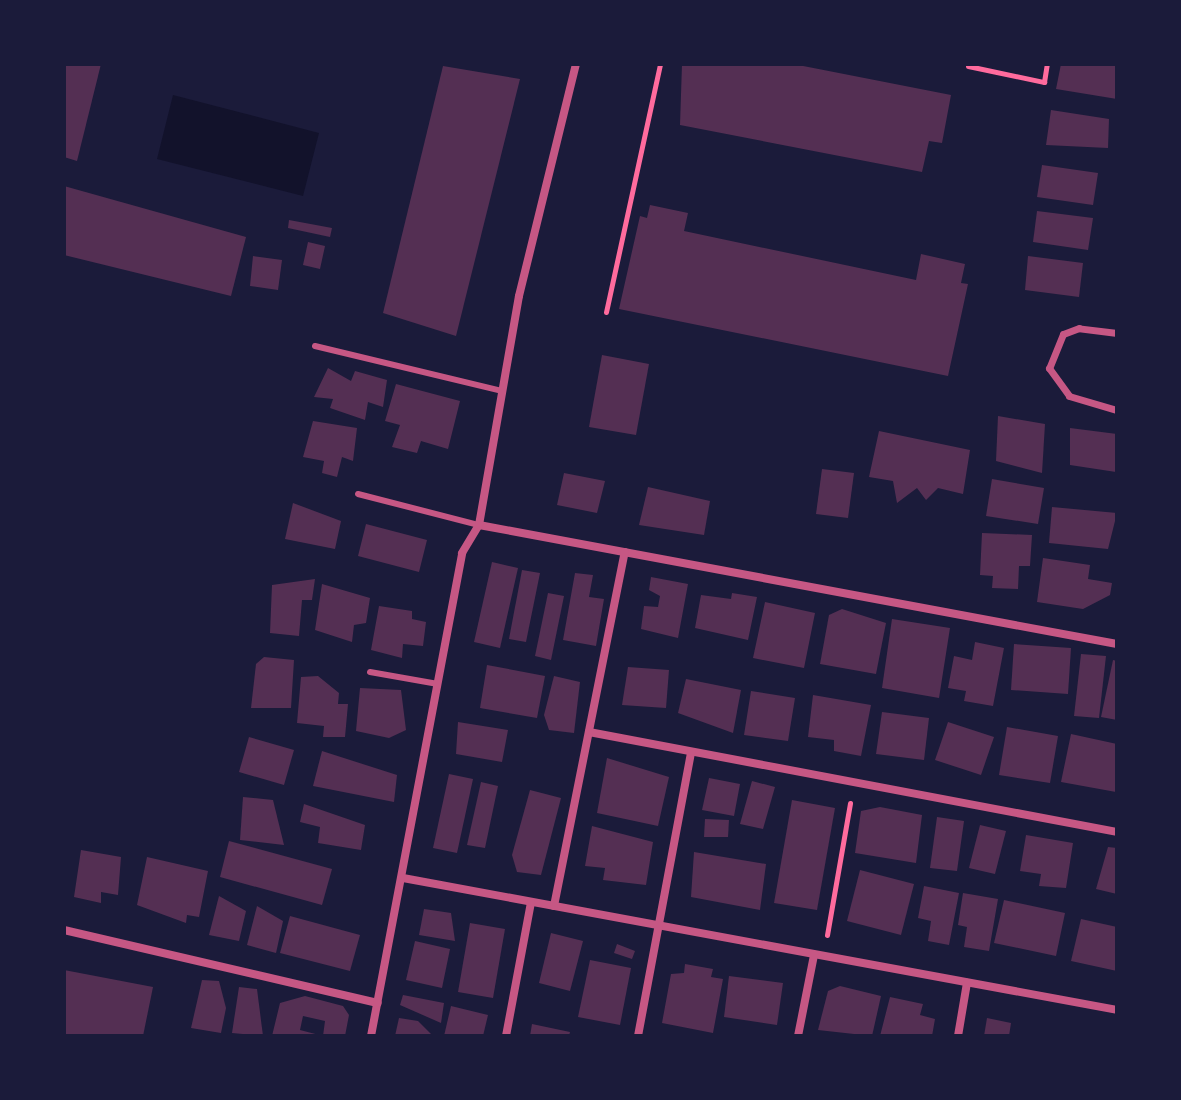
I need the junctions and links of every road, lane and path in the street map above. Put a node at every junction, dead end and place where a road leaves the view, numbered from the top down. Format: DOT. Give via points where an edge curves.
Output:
graph roads {
  1 [pos="576,64"];
  2 [pos="660,64"];
  3 [pos="1047,64"];
  4 [pos="968,66"];
  5 [pos="606,312"];
  6 [pos="1117,333"];
  7 [pos="315,346"];
  8 [pos="503,391"];
  9 [pos="1117,410"];
  10 [pos="358,494"];
  11 [pos="479,525"];
  12 [pos="625,552"];
  13 [pos="1117,644"];
  14 [pos="370,672"];
  15 [pos="438,684"];
  16 [pos="589,732"];
  17 [pos="691,752"];
  18 [pos="854,782"];
  19 [pos="1117,832"];
  20 [pos="403,878"];
  21 [pos="531,902"];
  22 [pos="554,906"];
  23 [pos="659,925"];
  24 [pos="64,930"];
  25 [pos="819,955"];
  26 [pos="967,983"];
  27 [pos="378,1003"];
  28 [pos="1117,1010"];
  29 [pos="371,1036"];
  30 [pos="506,1036"];
  31 [pos="638,1036"];
  32 [pos="798,1036"];
  33 [pos="958,1036"];
  1 -- 8 [label="street"];
  2 -- 5 [label="path"];
  3 -- 4 [label="path" via="1044,82"];
  6 -- 9 [label="street" via="1079,328 1063,334 1049,368 1069,396"];
  7 -- 8 [label="lane"];
  8 -- 11 [label="street"];
  10 -- 11 [label="lane"];
  11 -- 12 [label="street"];
  11 -- 15 [label="street" via="462,553"];
  12 -- 13 [label="street"];
  12 -- 16 [label="street"];
  14 -- 15 [label="lane"];
  15 -- 20 [label="street"];
  16 -- 17 [label="street"];
  16 -- 22 [label="street"];
  17 -- 18 [label="street"];
  17 -- 23 [label="street"];
  18 -- 19 [label="street"];
  18 -- 25 [label="path"];
  20 -- 21 [label="street"];
  20 -- 27 [label="street"];
  21 -- 22 [label="street"];
  21 -- 30 [label="street"];
  22 -- 23 [label="street"];
  23 -- 25 [label="street"];
  23 -- 31 [label="street"];
  24 -- 27 [label="street"];
  25 -- 26 [label="street"];
  25 -- 32 [label="street"];
  26 -- 28 [label="street"];
  26 -- 33 [label="street"];
  27 -- 29 [label="street"];
}
